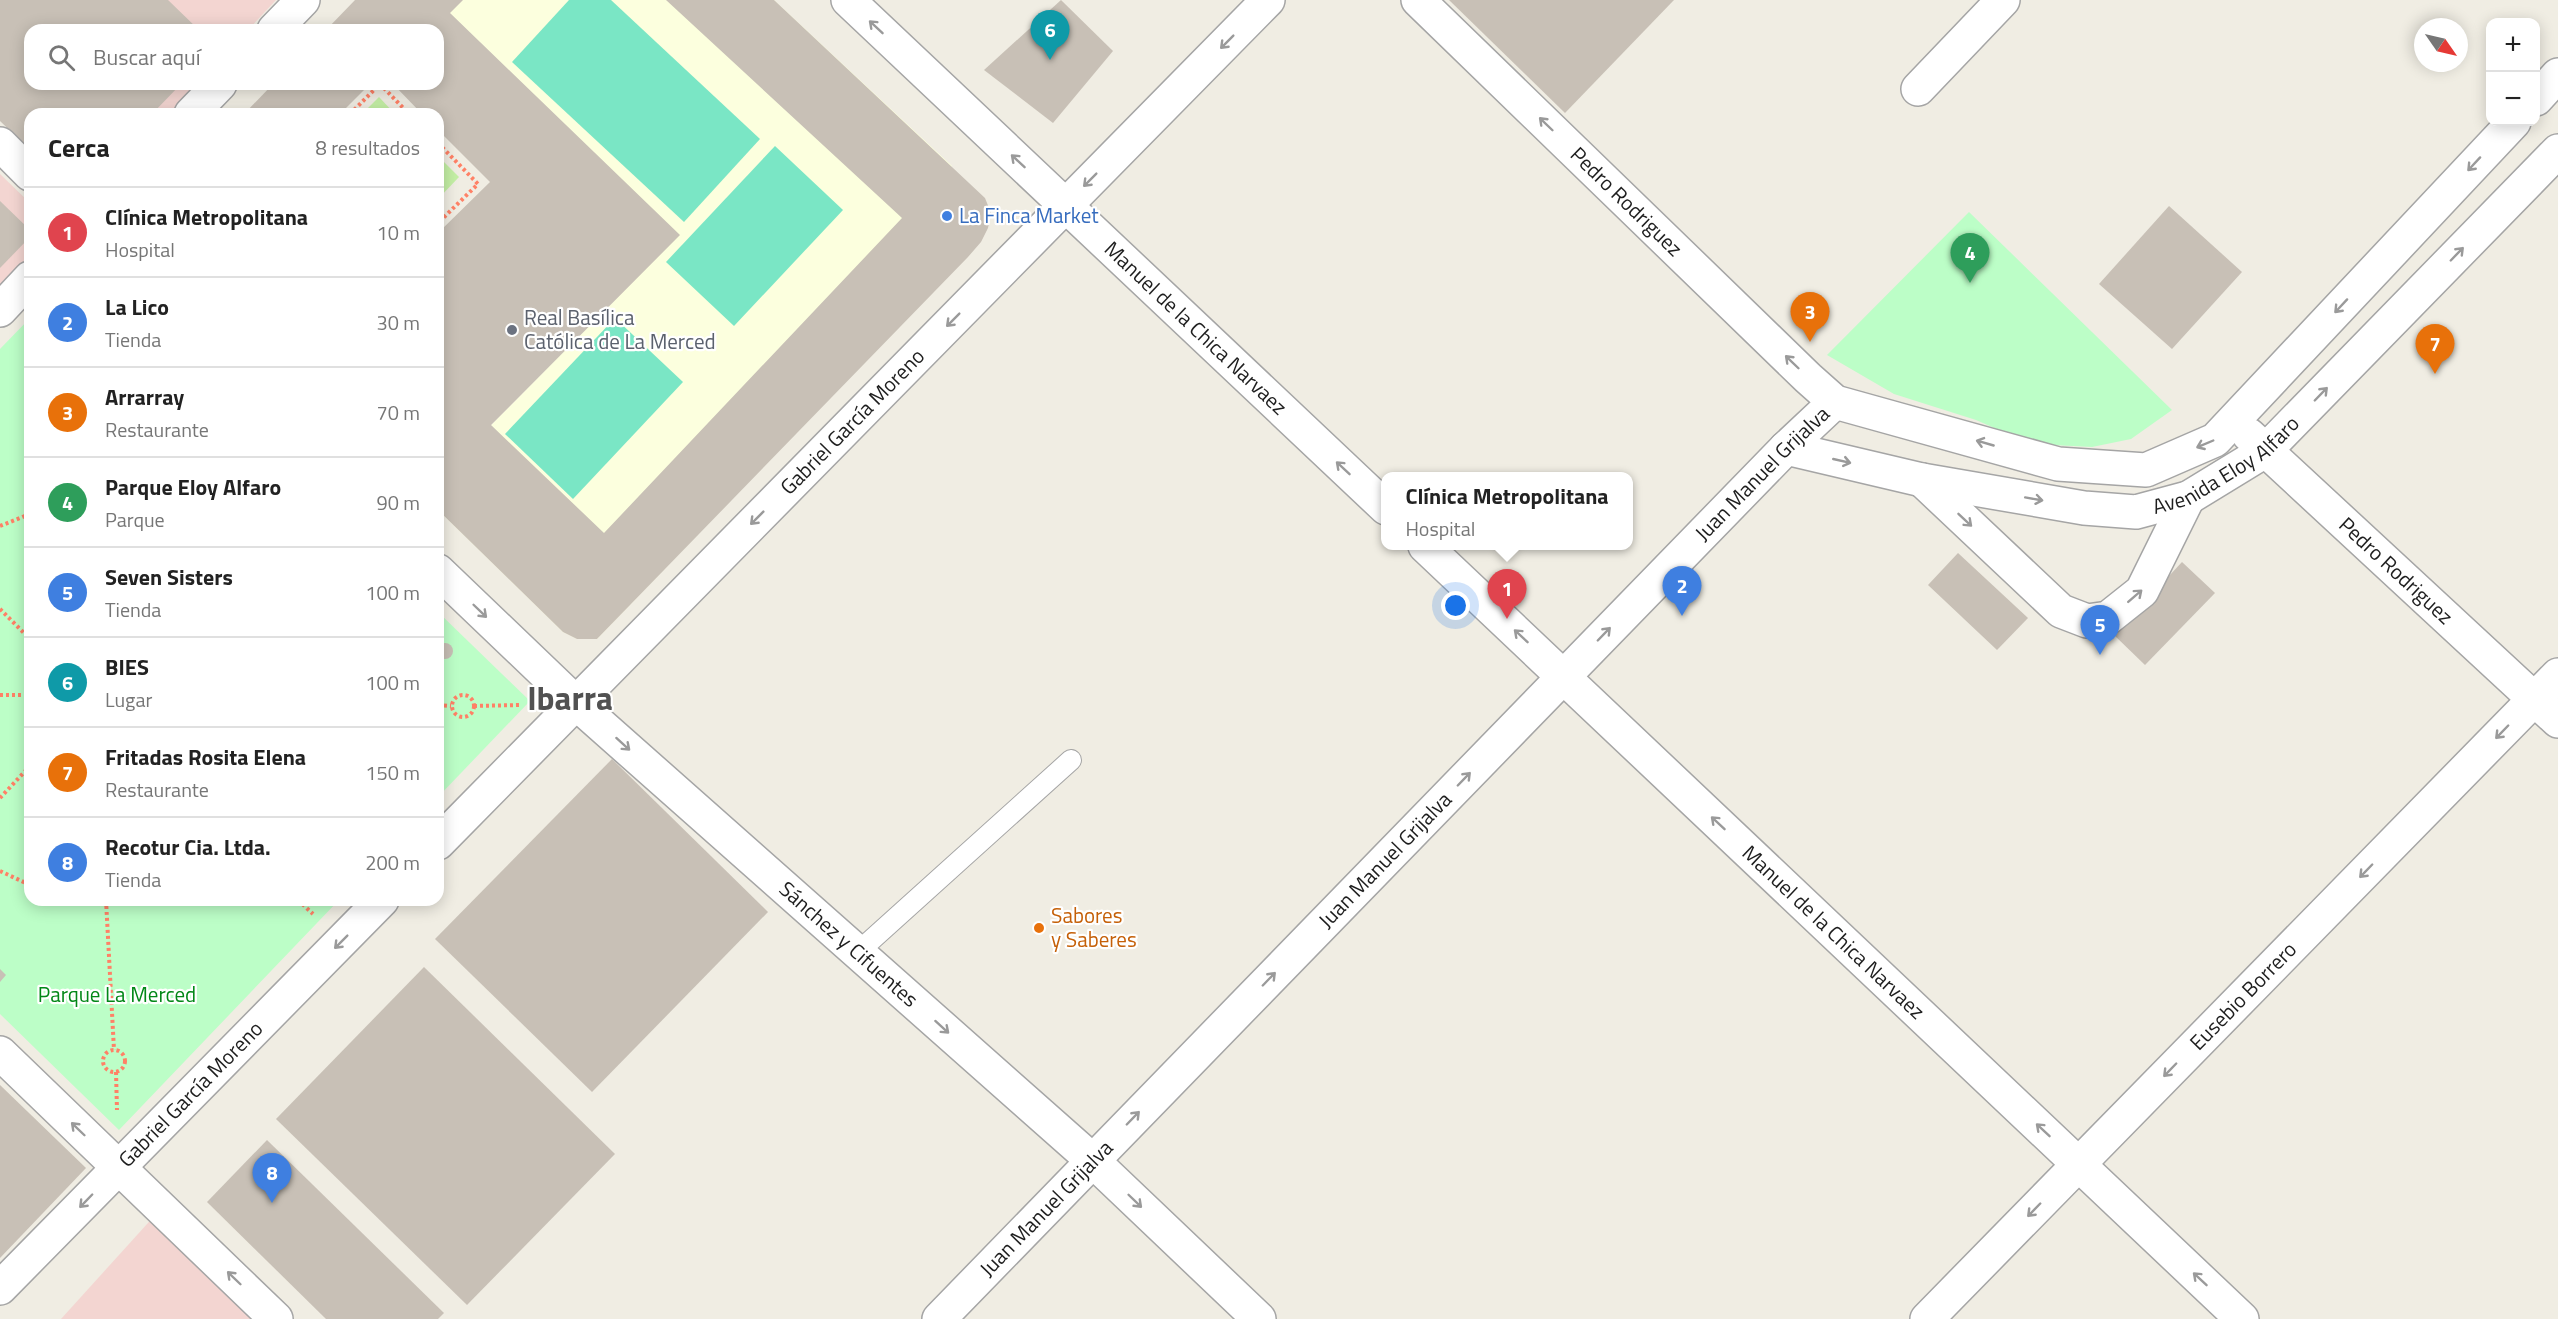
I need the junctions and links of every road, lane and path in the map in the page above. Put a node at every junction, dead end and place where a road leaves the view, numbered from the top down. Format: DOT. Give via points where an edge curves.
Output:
graph roads {
  1 [pos="303,0"];
  2 [pos="848,0"];
  3 [pos="1268,0"];
  4 [pos="1418,0"];
  5 [pos="2003,0"];
  6 [pos="280,24"];
  7 [pos="2558,75"];
  8 [pos="1918,89"];
  9 [pos="214,90"];
  10 [pos="374,90"];
  11 [pos="386,90"];
  12 [pos="2540,94"];
  13 [pos="197,108"];
  14 [pos="356,108"];
  15 [pos="404,108"];
  16 [pos="2510,126"];
  17 [pos="0,144"];
  18 [pos="444,149"];
  19 [pos="2558,151"];
  20 [pos="24,168"];
  21 [pos="1065,206"];
  22 [pos="444,217"];
  23 [pos="24,284"];
  24 [pos="0,310"];
  25 [pos="1835,402"];
  26 [pos="2234,420"];
  27 [pos="1785,448"];
  28 [pos="2265,451"];
  29 [pos="1922,480"];
  30 [pos="2188,498"];
  31 [pos="1381,503"];
  32 [pos="24,516"];
  33 [pos="0,526"];
  34 [pos="1429,550"];
  35 [pos="444,577"];
  36 [pos="0,609"];
  37 [pos="24,633"];
  38 [pos="2558,675"];
  39 [pos="1563,676"];
  40 [pos="0,695"];
  41 [pos="24,695"];
  42 [pos="2535,699"];
  43 [pos="576,703"];
  44 [pos="444,705"];
  45 [pos="451,706"];
  46 [pos="2558,721"];
  47 [pos="1071,760"];
  48 [pos="24,772"];
  49 [pos="0,798"];
  50 [pos="444,837"];
  51 [pos="0,871"];
  52 [pos="24,882"];
  53 [pos="106,906"];
  54 [pos="376,906"];
  55 [pos="858,952"];
  56 [pos="114,1050"];
  57 [pos="0,1053"];
  58 [pos="1092,1160"];
  59 [pos="2079,1164"];
  60 [pos="119,1168"];
  61 [pos="0,1288"];
  62 [pos="276,1319"];
  63 [pos="939,1319"];
  64 [pos="1259,1319"];
  65 [pos="1927,1319"];
  66 [pos="2242,1319"];
  1 -- 6 [label="street"];
  21 -- 2 [label="street, Manuel de la Chica Narvaez, one-way"];
  3 -- 21 [label="street, Gabriel García Moreno, one-way"];
  25 -- 4 [label="street, Pedro Rodriguez, one-way"];
  5 -- 8 [label="street"];
  7 -- 12 [label="street"];
  9 -- 13 [label="street"];
  10 -- 14 [label="path"];
  11 -- 15 [label="path"];
  16 -- 26 [label="street, Avenida Eloy Alfaro, one-way"];
  17 -- 20 [label="street"];
  18 -- 22 [label="path" via="478,184"];
  28 -- 19 [label="street, Avenida Eloy Alfaro, one-way"];
  31 -- 21 [label="street, Manuel de la Chica Narvaez, one-way"];
  21 -- 43 [label="street, Gabriel García Moreno, one-way"];
  23 -- 24 [label="street"];
  26 -- 25 [label="street, Avenida Eloy Alfaro, one-way" via="2215,440 2146,470 2058,464"];
  25 -- 27 [label="street, Juan Manuel Grijalva"];
  26 -- 28 [label="street, Pedro Rodriguez"];
  27 -- 29 [label="street, Avenida Eloy Alfaro, one-way"];
  39 -- 27 [label="street, Juan Manuel Grijalva, one-way"];
  28 -- 30 [label="street, Avenida Eloy Alfaro"];
  28 -- 42 [label="street, Pedro Rodriguez"];
  29 -- 30 [label="street, Avenida Eloy Alfaro, one-way" via="2084,508 2136,512"];
  29 -- 30 [label="street, one-way" via="2061,611 2087,621 2108,618 2142,591"];
  32 -- 33 [label="path"];
  39 -- 34 [label="street, Manuel de la Chica Narvaez, one-way"];
  35 -- 43 [label="street, Sánchez y Cifuentes, one-way"];
  36 -- 37 [label="path"];
  38 -- 42 [label="street, Eusebio Borrero"];
  58 -- 39 [label="street, Juan Manuel Grijalva, one-way"];
  59 -- 39 [label="street, Manuel de la Chica Narvaez, one-way"];
  40 -- 41 [label="path"];
  42 -- 46 [label="street, Pedro Rodriguez"];
  42 -- 59 [label="street, Eusebio Borrero, one-way"];
  43 -- 50 [label="street, Gabriel García Moreno"];
  43 -- 55 [label="street, Sánchez y Cifuentes, one-way"];
  44 -- 45 [label="path"];
  45 -- 45 [label="path" via="460,717 470,714 474,706 464,695 454,699"];
  47 -- 55 [label="lane"];
  48 -- 49 [label="path"];
  51 -- 52 [label="path"];
  53 -- 56 [label="path"];
  54 -- 60 [label="street, Gabriel García Moreno, one-way"];
  55 -- 58 [label="street, Sánchez y Cifuentes, one-way"];
  56 -- 56 [label="path" via="102,1060 111,1072 122,1068 125,1058"];
  60 -- 57 [label="street, one-way"];
  58 -- 63 [label="street, Juan Manuel Grijalva"];
  58 -- 64 [label="street, Sánchez y Cifuentes, one-way"];
  59 -- 65 [label="street, Eusebio Borrero, one-way"];
  66 -- 59 [label="street, Manuel de la Chica Narvaez, one-way"];
  60 -- 61 [label="street, Gabriel García Moreno, one-way"];
  62 -- 60 [label="street, one-way"];
}
